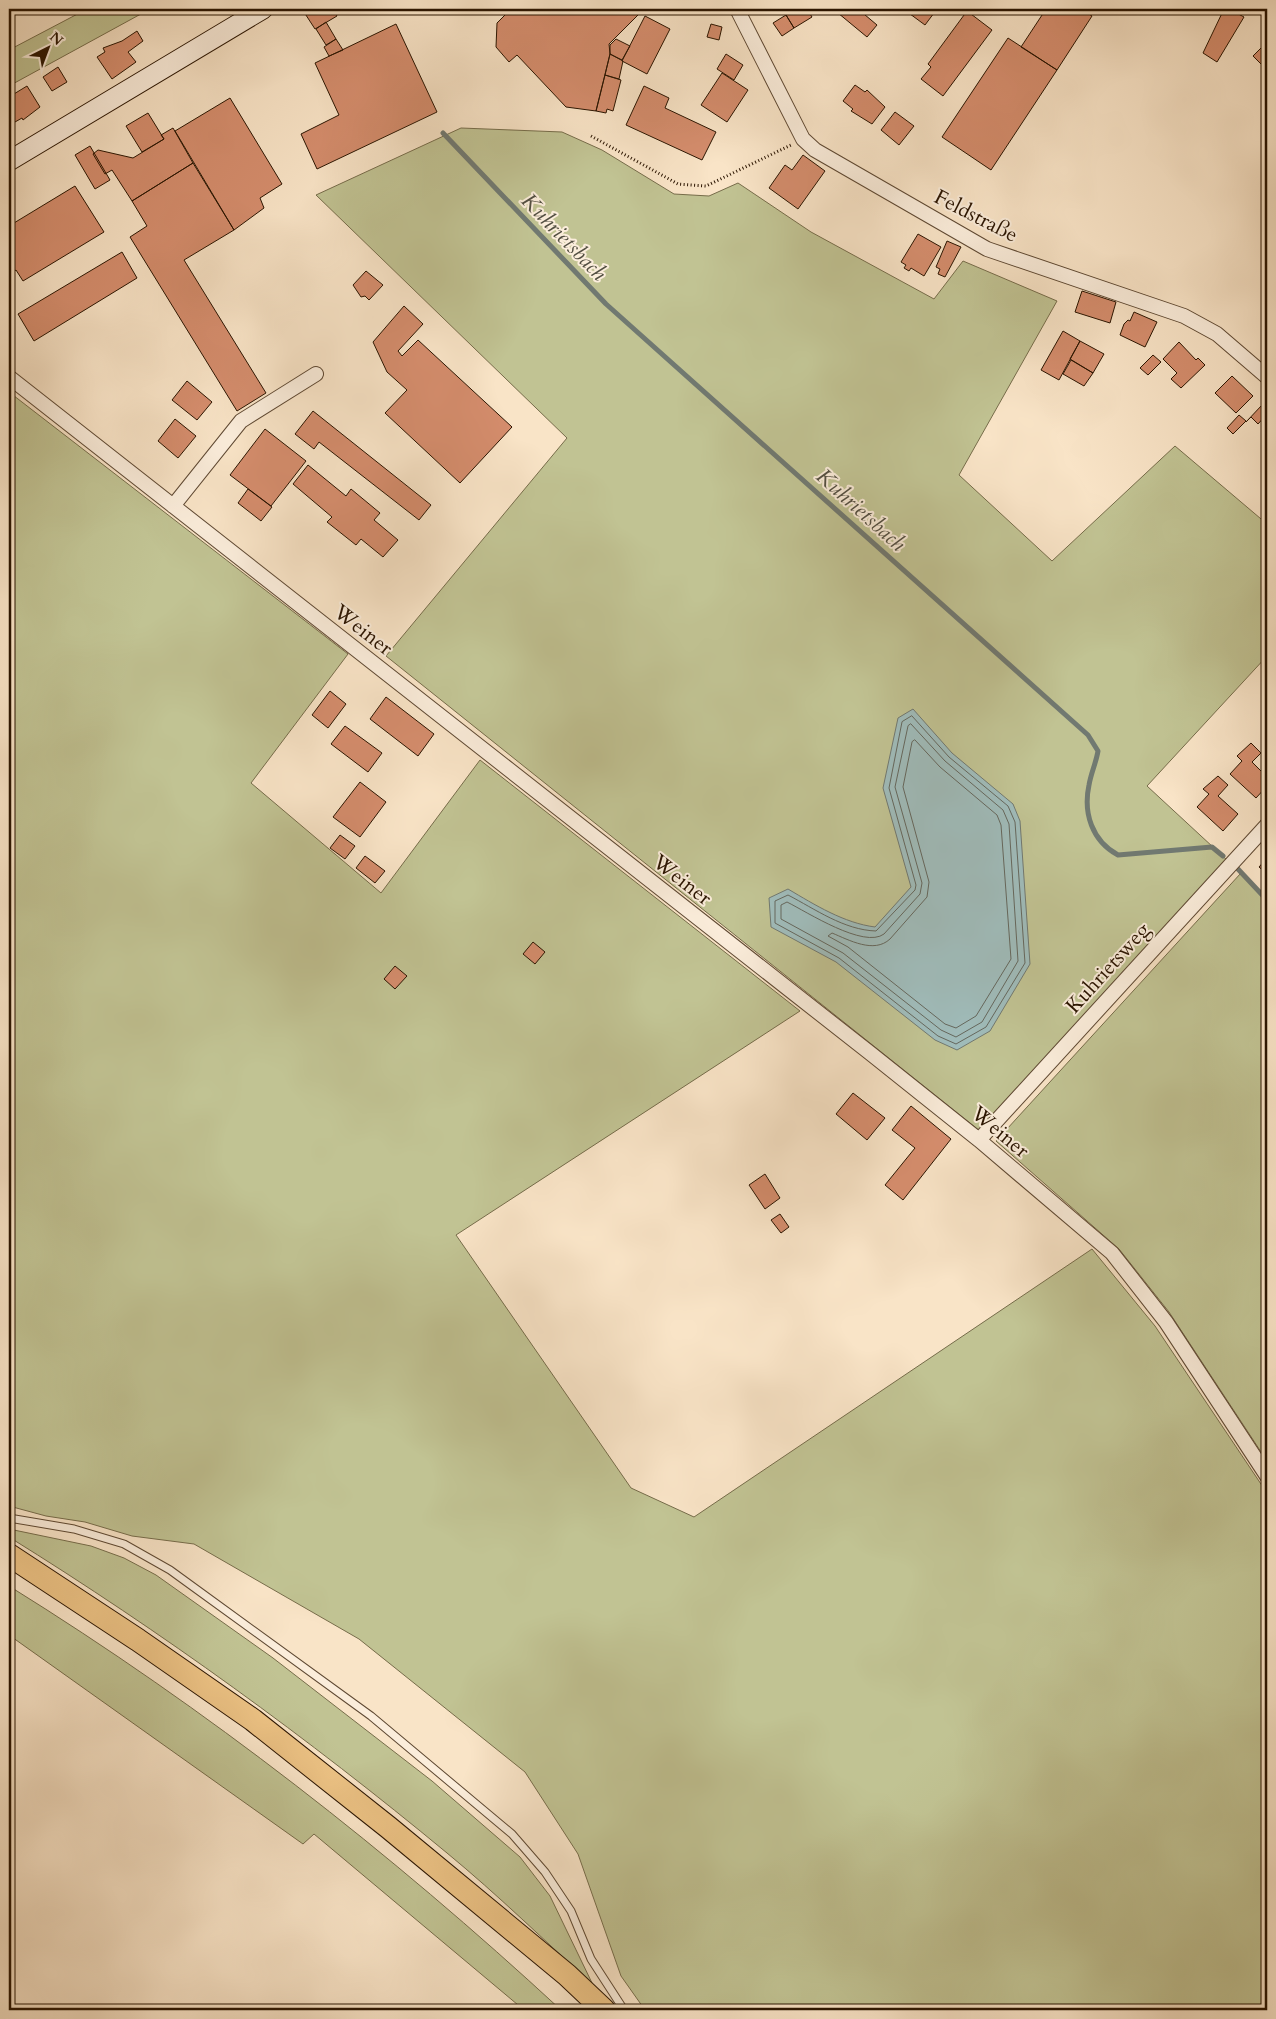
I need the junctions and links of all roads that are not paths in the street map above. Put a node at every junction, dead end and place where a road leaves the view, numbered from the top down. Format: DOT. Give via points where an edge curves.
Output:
graph roads {
  1 [pos="264,9"];
  2 [pos="737,9"];
  3 [pos="9,161"];
  4 [pos="316,374"];
  5 [pos="9,377"];
  6 [pos="1267,377"];
  7 [pos="173,506"];
  8 [pos="1267,825"];
  9 [pos="979,1140"];
  10 [pos="1267,1476"];
  11 [pos="9,1518"];
  12 [pos="9,1555"];
  13 [pos="604,2010"];
  14 [pos="624,2010"];
  1 -- 3 [label="main road"];
  2 -- 6 [label="street, Feldstraße" via="803,139 815,150 987,250 1184,316 1217,334"];
  4 -- 7 [label="street" via="241,421"];
  5 -- 7 [label="street, Weiner"];
  7 -- 9 [label="street, Weiner"];
  8 -- 9 [label="street, Kuhrietsweg"];
  9 -- 10 [label="street, Weiner" via="1112,1253 1166,1322"];
  11 -- 14 [label="lane" via="74,1529 124,1544 170,1570 371,1716 512,1834 545,1872 571,1911 592,1959"];
  12 -- 13 [label="highway" via="252,1720 448,1876"];
}
